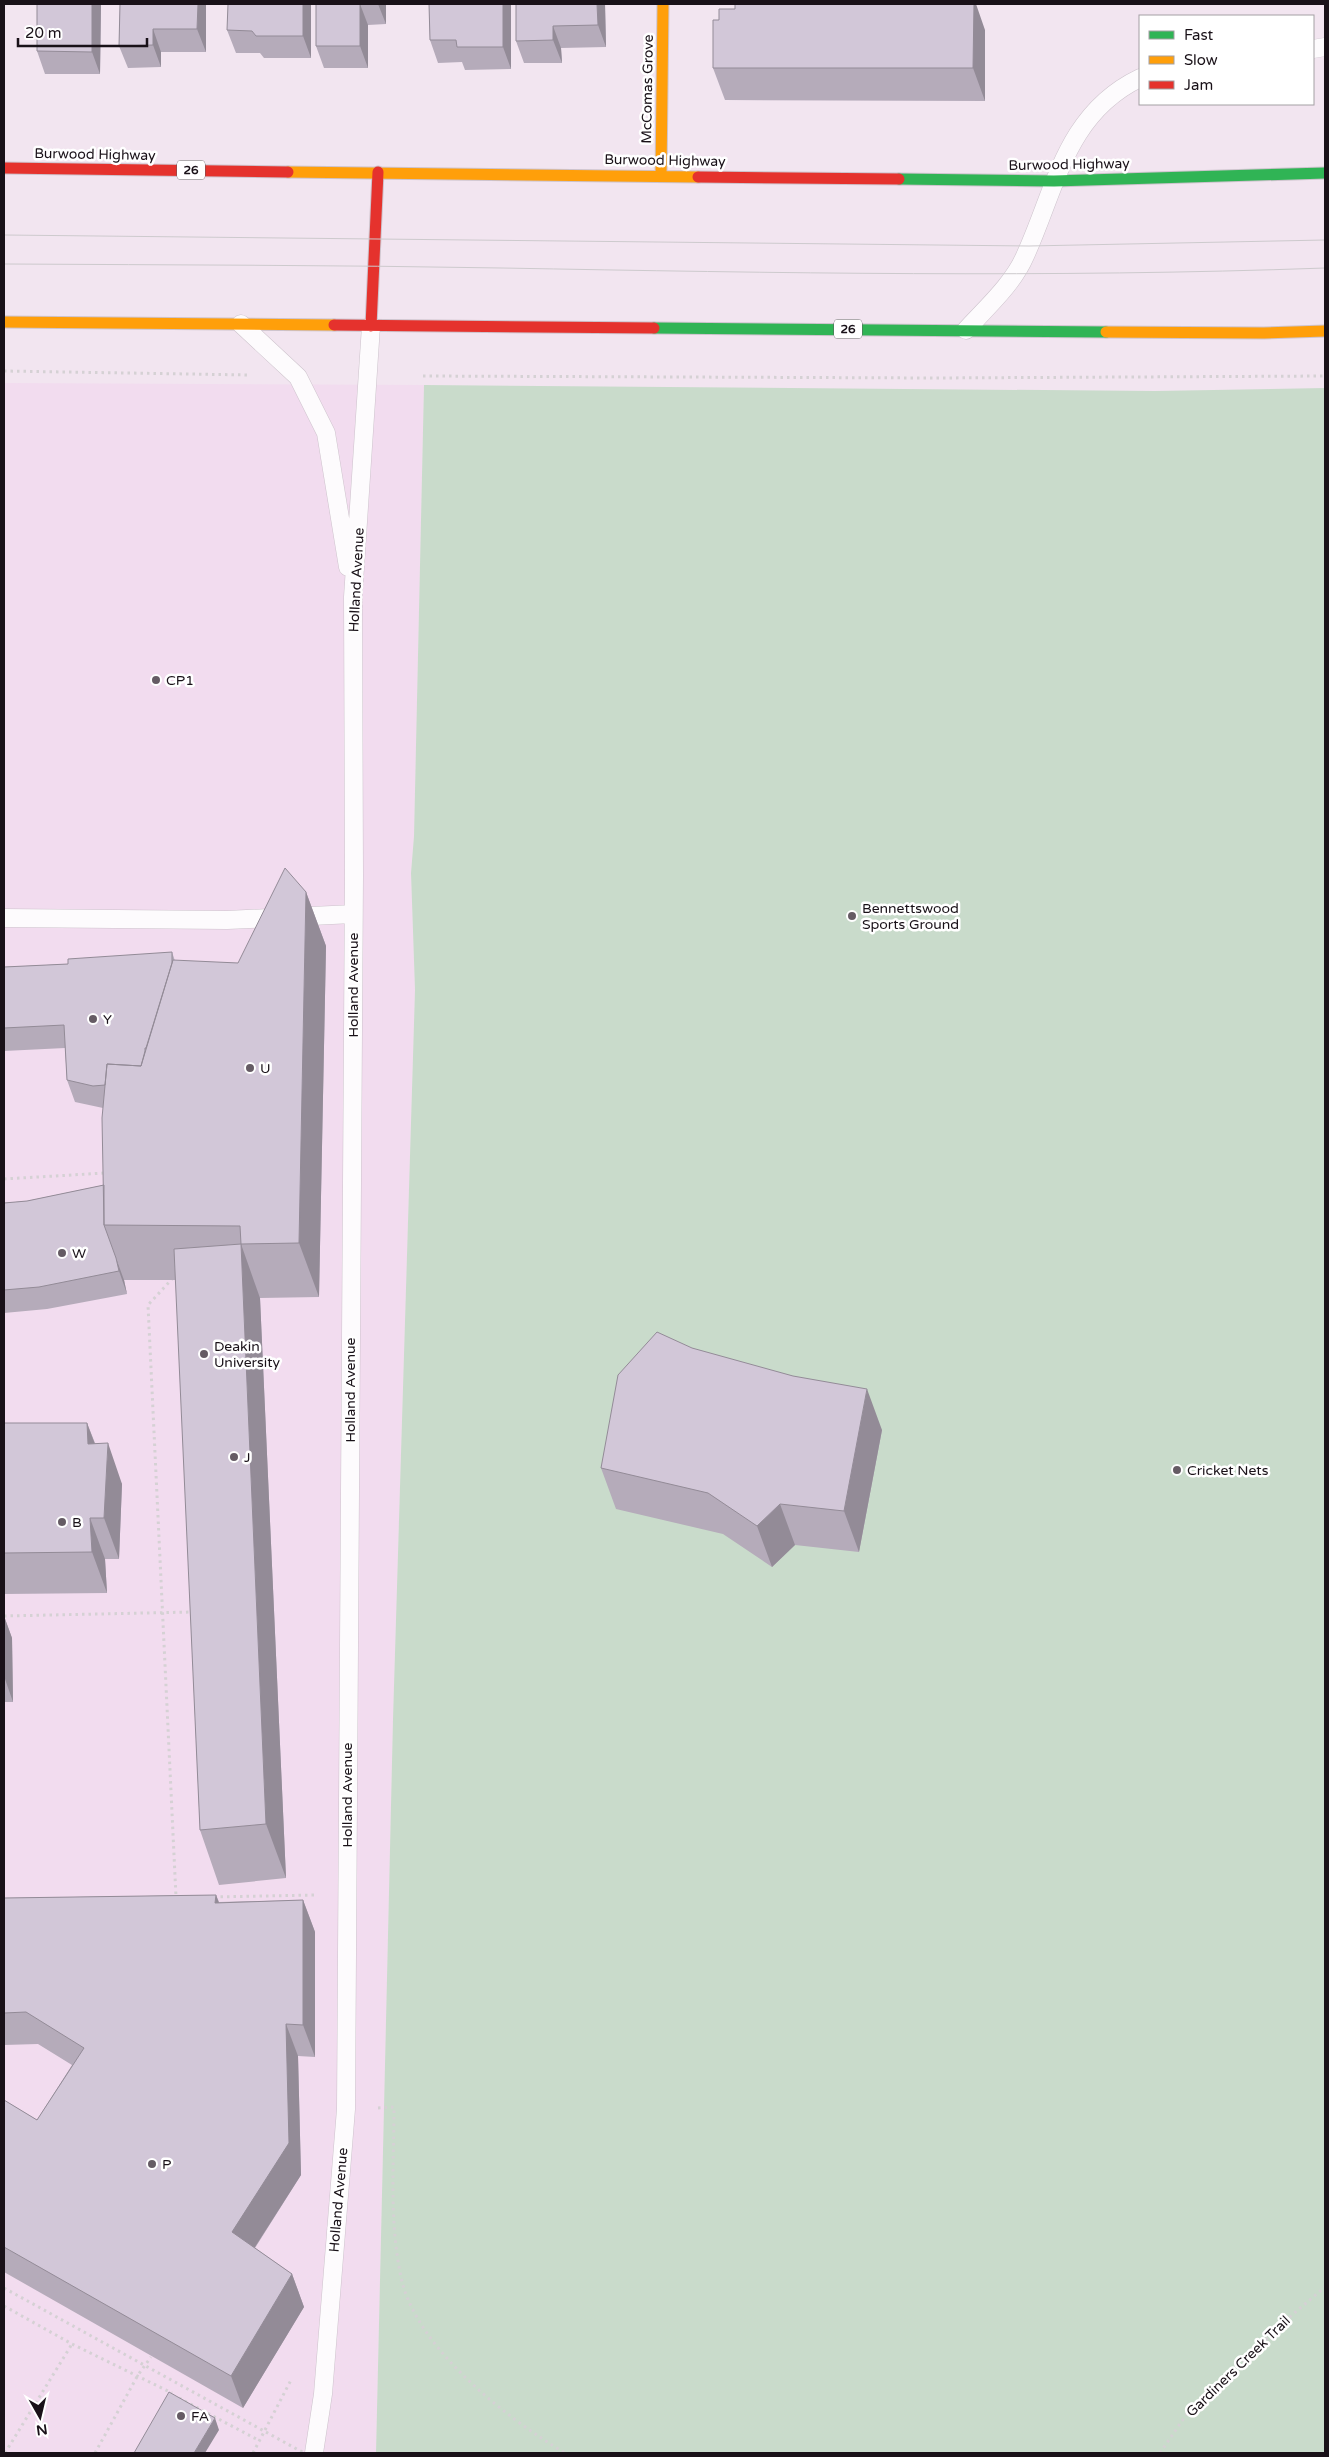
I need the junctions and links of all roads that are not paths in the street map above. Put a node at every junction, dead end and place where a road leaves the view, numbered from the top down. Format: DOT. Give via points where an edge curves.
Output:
graph roads {
  1 [pos="663,4"];
  2 [pos="1139,79"];
  3 [pos="4,168"];
  4 [pos="378,172"];
  5 [pos="1325,173"];
  6 [pos="661,175"];
  7 [pos="1054,181"];
  8 [pos="4,322"];
  9 [pos="241,324"];
  10 [pos="371,326"];
  11 [pos="966,330"];
  12 [pos="1325,331"];
  13 [pos="353,597"];
  14 [pos="353,914"];
  15 [pos="4,918"];
  16 [pos="314,2453"];
  1 -- 6 [label="main road, McComas Grove"];
  2 -- 7 [label="lane" via="1113,94 1098,109 1073,141"];
  3 -- 4 [label="main road, Burwood Highway / 26"];
  4 -- 6 [label="main road, Burwood Highway / 26"];
  4 -- 10 [label="main road"];
  5 -- 7 [label="main road, Burwood Highway / 26"];
  6 -- 7 [label="main road, Burwood Highway / 26"];
  7 -- 11 [label="lane" via="1025,257 1008,283"];
  8 -- 9 [label="main road, 26"];
  9 -- 10 [label="main road, 26"];
  9 -- 13 [label="lane" via="298,377 326,433"];
  10 -- 11 [label="main road, 26"];
  10 -- 13 [label="lane, Holland Avenue"];
  11 -- 12 [label="main road, 26"];
  13 -- 14 [label="lane, Holland Avenue"];
  14 -- 15 [label="lane" via="291,918"];
  14 -- 16 [label="lane, Holland Avenue" via="346,2109 323,2394"];
}
